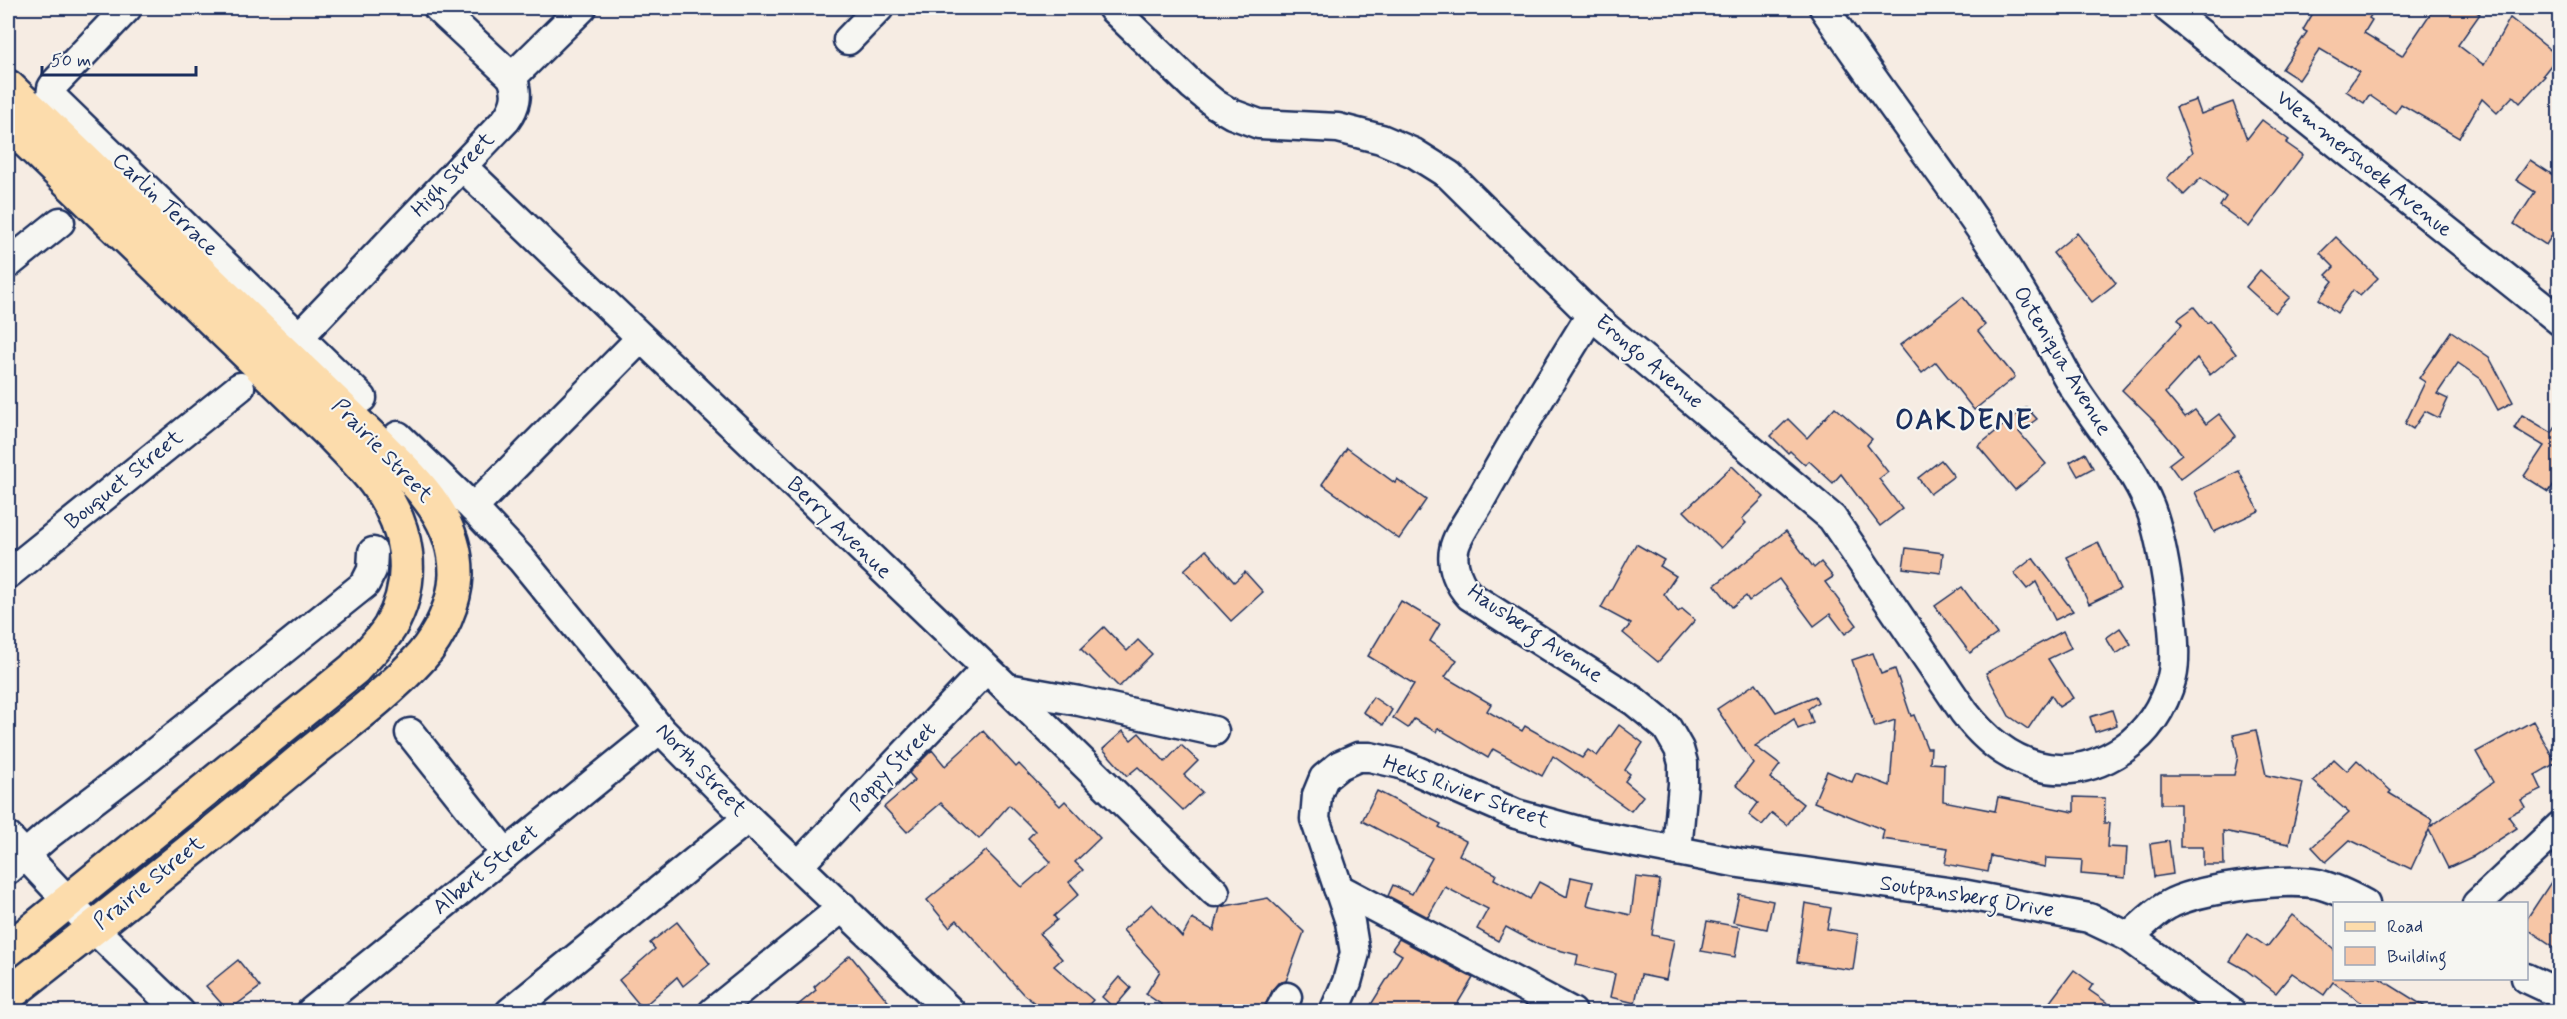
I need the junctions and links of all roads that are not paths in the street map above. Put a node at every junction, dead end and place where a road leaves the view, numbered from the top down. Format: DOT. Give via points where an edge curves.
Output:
graph roads {
  1 [pos="128,8"];
  2 [pos="438,8"];
  3 [pos="582,8"];
  4 [pos="879,8"];
  5 [pos="1112,8"];
  6 [pos="1824,8"];
  7 [pos="2168,8"];
  8 [pos="848,40"];
  9 [pos="512,77"];
  10 [pos="8,87"];
  11 [pos="8,123"];
  12 [pos="462,166"];
  13 [pos="60,222"];
  14 [pos="8,264"];
  15 [pos="1591,315"];
  16 [pos="2559,321"];
  17 [pos="300,336"];
  18 [pos="640,339"];
  19 [pos="240,387"];
  20 [pos="362,398"];
  21 [pos="398,435"];
  22 [pos="473,508"];
  23 [pos="373,552"];
  24 [pos="8,574"];
  25 [pos="997,679"];
  26 [pos="660,729"];
  27 [pos="1214,731"];
  28 [pos="410,733"];
  29 [pos="2127,746"];
  30 [pos="748,818"];
  31 [pos="2559,826"];
  32 [pos="1677,851"];
  33 [pos="13,854"];
  34 [pos="506,854"];
  35 [pos="799,865"];
  36 [pos="1338,888"];
  37 [pos="1215,892"];
  38 [pos="67,900"];
  39 [pos="2362,902"];
  40 [pos="2478,902"];
  41 [pos="843,907"];
  42 [pos="93,928"];
  43 [pos="2129,937"];
  44 [pos="8,950"];
  45 [pos="2528,979"];
  46 [pos="2559,994"];
  47 [pos="8,995"];
  48 [pos="180,1011"];
  49 [pos="311,1011"];
  50 [pos="510,1011"];
  51 [pos="713,1011"];
  52 [pos="951,1011"];
  53 [pos="1334,1011"];
  54 [pos="1572,1011"];
  55 [pos="2230,1011"];
  1 -- 17 [label="street, Carlin Terrace" via="56,82 51,96"];
  2 -- 9 [label="street"];
  3 -- 9 [label="street"];
  4 -- 8 [label="street"];
  5 -- 15 [label="street, Erongo Avenue" via="1199,92 1232,114 1259,124 1357,132 1433,163 1473,196"];
  6 -- 29 [label="street, Outeniqua Avenue" via="2001,260 2073,386 2139,485 2151,510 2172,618 2175,660 2159,710"];
  7 -- 16 [label="street, Wemmershoek Avenue"];
  9 -- 12 [label="street, High Street" via="517,97 512,112"];
  10 -- 42 [label="main road, Prairie Street" via="427,494 445,523 455,556 456,578 449,608 422,656 385,691"];
  11 -- 38 [label="main road, Prairie Street" via="375,481 396,514 408,558 401,602 390,627 354,669"];
  12 -- 17 [label="street, High Street"];
  12 -- 18 [label="street, Berry Avenue"];
  13 -- 14 [label="street"];
  15 -- 29 [label="street, Erongo Avenue" via="1832,518 1964,712 1997,747 2027,763 2065,770 2096,764"];
  15 -- 32 [label="street, Hausberg Avenue" via="1454,548 1454,559 1458,578 1470,596 1635,701 1667,728 1683,763"];
  17 -- 20 [label="street, Carlin Terrace"];
  18 -- 22 [label="street"];
  18 -- 25 [label="street, Berry Avenue"];
  19 -- 24 [label="street, Bouquet Street"];
  21 -- 22 [label="street"];
  22 -- 26 [label="street, North Street" via="522,560"];
  23 -- 33 [label="street" via="372,570 365,584 49,834"];
  25 -- 27 [label="street"];
  25 -- 35 [label="street, Poppy Street"];
  25 -- 37 [label="street, Berry Avenue"];
  26 -- 30 [label="street, North Street"];
  26 -- 34 [label="street, Albert Street"];
  28 -- 34 [label="street"];
  30 -- 35 [label="street, North Street"];
  30 -- 50 [label="street"];
  31 -- 40 [label="street"];
  32 -- 36 [label="street, Heks Rivier Street" via="1547,824 1401,764 1358,757 1324,778 1317,795 1315,819"];
  32 -- 43 [label="street, Soutpansberg Drive" via="2070,913 2103,923"];
  33 -- 38 [label="street"];
  34 -- 49 [label="street, Albert Street"];
  35 -- 41 [label="street, North Street"];
  36 -- 53 [label="street, Heks Rivier Street" via="1355,952"];
  36 -- 54 [label="street"];
  38 -- 42 [label="street"];
  38 -- 44 [label="main road, Prairie Street"];
  39 -- 43 [label="street" via="2317,884 2283,882 2211,892 2170,903"];
  41 -- 51 [label="street"];
  41 -- 52 [label="street, North Street"];
  42 -- 47 [label="main road, Prairie Street"];
  42 -- 48 [label="street"];
  43 -- 55 [label="street, Soutpansberg Drive"];
  45 -- 46 [label="street"];
}
